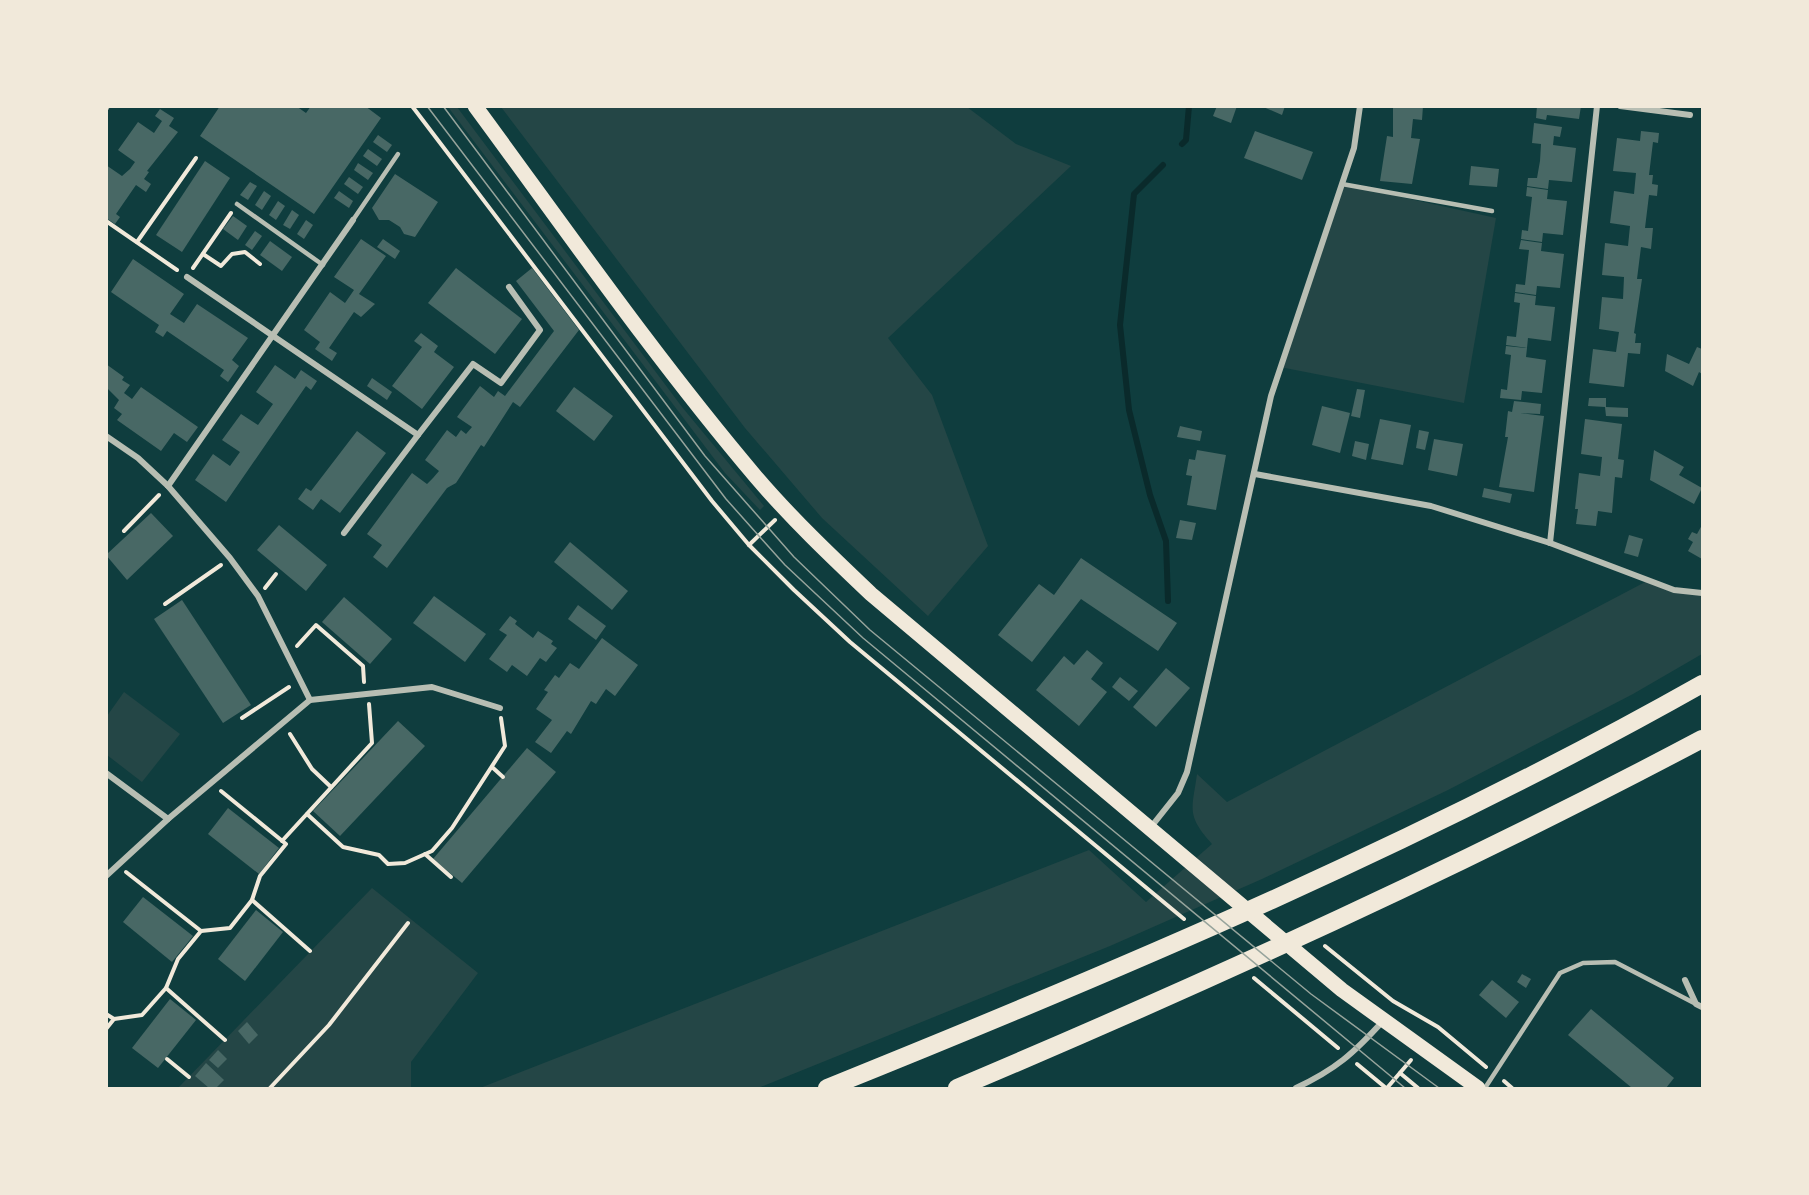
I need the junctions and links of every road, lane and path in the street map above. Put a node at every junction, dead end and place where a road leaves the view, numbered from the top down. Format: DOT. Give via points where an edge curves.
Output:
graph roads {
  1 [pos="412,106"];
  2 [pos="475,106"];
  3 [pos="1360,106"];
  4 [pos="1597,106"];
  5 [pos="1620,106"];
  6 [pos="1659,109"];
  7 [pos="1690,115"];
  8 [pos="398,154"];
  9 [pos="196,158"];
  10 [pos="1342,184"];
  11 [pos="237,204"];
  12 [pos="1492,211"];
  13 [pos="353,220"];
  14 [pos="106,221"];
  15 [pos="137,242"];
  16 [pos="203,254"];
  17 [pos="260,264"];
  18 [pos="323,265"];
  19 [pos="187,277"];
  20 [pos="509,287"];
  21 [pos="273,337"];
  22 [pos="418,435"];
  23 [pos="106,436"];
  24 [pos="1255,474"];
  25 [pos="168,486"];
  26 [pos="124,531"];
  27 [pos="344,533"];
  28 [pos="1550,543"];
  29 [pos="230,558"];
  30 [pos="1702,592"];
  31 [pos="165,604"];
  32 [pos="290,654"];
  33 [pos="301,680"];
  34 [pos="1702,684"];
  35 [pos="366,695"];
  36 [pos="310,700"];
  37 [pos="500,708"];
  38 [pos="242,718"];
  39 [pos="283,723"];
  40 [pos="1702,739"];
  41 [pos="492,767"];
  42 [pos="106,773"];
  43 [pos="503,777"];
  44 [pos="211,783"];
  45 [pos="331,787"];
  46 [pos="307,814"];
  47 [pos="168,819"];
  48 [pos="1151,827"];
  49 [pos="452,828"];
  50 [pos="457,831"];
  51 [pos="282,841"];
  52 [pos="425,854"];
  53 [pos="118,866"];
  54 [pos="106,876"];
  55 [pos="451,877"];
  56 [pos="252,900"];
  57 [pos="408,923"];
  58 [pos="1189,923"];
  59 [pos="201,931"];
  60 [pos="1321,943"];
  61 [pos="310,951"];
  62 [pos="1252,976"];
  63 [pos="1685,980"];
  64 [pos="166,988"];
  65 [pos="1699,1005"];
  66 [pos="106,1014"];
  67 [pos="114,1019"];
  68 [pos="1383,1021"];
  69 [pos="106,1029"];
  70 [pos="225,1040"];
  71 [pos="1340,1050"];
  72 [pos="167,1059"];
  73 [pos="1356,1063"];
  74 [pos="1400,1073"];
  75 [pos="1494,1073"];
  76 [pos="189,1077"];
  77 [pos="270,1089"];
  78 [pos="827,1089"];
  79 [pos="957,1089"];
  80 [pos="1296,1089"];
  81 [pos="1386,1089"];
  82 [pos="1418,1089"];
  83 [pos="1478,1089"];
  84 [pos="1485,1089"];
  85 [pos="1512,1089"];
  1 -- 58 [label="path" via="749,545 850,642"];
  2 -- 48 [label="main road" via="663,360 756,477 811,537 871,594"];
  3 -- 10 [label="street" via="1354,148"];
  4 -- 28 [label="street"];
  5 -- 6 [label="street"];
  6 -- 7 [label="street"];
  8 -- 13 [label="lane"];
  9 -- 15 [label="path"];
  10 -- 12 [label="lane"];
  10 -- 24 [label="street" via="1271,396"];
  11 -- 16 [label="path"];
  11 -- 18 [label="lane"];
  13 -- 18 [label="street"];
  14 -- 15 [label="path"];
  15 -- 19 [label="path"];
  16 -- 17 [label="path" via="220,266 231,254 245,252"];
  16 -- 19 [label="path"];
  18 -- 21 [label="street"];
  19 -- 21 [label="street"];
  20 -- 22 [label="street" via="540,330 501,383 472,364"];
  21 -- 22 [label="street"];
  21 -- 25 [label="street"];
  22 -- 27 [label="street"];
  23 -- 25 [label="street"];
  24 -- 28 [label="street" via="1431,506"];
  24 -- 48 [label="street" via="1187,772 1178,793"];
  25 -- 26 [label="path"];
  25 -- 29 [label="street"];
  28 -- 30 [label="street" via="1674,590"];
  29 -- 31 [label="path"];
  29 -- 32 [label="street" via="258,596"];
  32 -- 33 [label="street"];
  32 -- 35 [label="path" via="316,625 363,666"];
  33 -- 36 [label="street"];
  33 -- 38 [label="path"];
  34 -- 78 [label="highway" via="1461,810 1277,898 1120,968"];
  35 -- 36 [label="street"];
  35 -- 37 [label="street" via="432,687"];
  35 -- 45 [label="path" via="372,743"];
  36 -- 39 [label="street"];
  37 -- 41 [label="path" via="505,746"];
  39 -- 44 [label="street"];
  39 -- 45 [label="path" via="312,769"];
  40 -- 79 [label="highway" via="1574,807 1366,908"];
  41 -- 43 [label="path"];
  41 -- 49 [label="path"];
  42 -- 47 [label="street"];
  44 -- 47 [label="street"];
  44 -- 51 [label="path"];
  45 -- 46 [label="path"];
  46 -- 51 [label="path"];
  46 -- 52 [label="path" via="342,847 378,855 388,864 405,863"];
  47 -- 53 [label="street"];
  48 -- 68 [label="main road"];
  49 -- 50 [label="path"];
  49 -- 52 [label="path"];
  51 -- 56 [label="path" via="286,844 260,876"];
  52 -- 55 [label="path"];
  53 -- 54 [label="street"];
  53 -- 59 [label="path"];
  56 -- 59 [label="path" via="230,928"];
  56 -- 61 [label="path"];
  57 -- 77 [label="path" via="329,1025"];
  59 -- 64 [label="path" via="178,959"];
  60 -- 75 [label="path" via="1393,1001 1438,1027"];
  62 -- 71 [label="path"];
  63 -- 65 [label="street"];
  64 -- 67 [label="path" via="142,1015"];
  64 -- 70 [label="path"];
  65 -- 75 [label="lane" via="1615,962 1583,963 1560,973"];
  66 -- 67 [label="path"];
  67 -- 69 [label="path"];
  68 -- 80 [label="street" via="1359,1049 1330,1071"];
  68 -- 83 [label="main road"];
  72 -- 76 [label="path"];
  73 -- 81 [label="path"];
  74 -- 82 [label="path"];
  75 -- 84 [label="lane"];
  75 -- 85 [label="path"];
}
